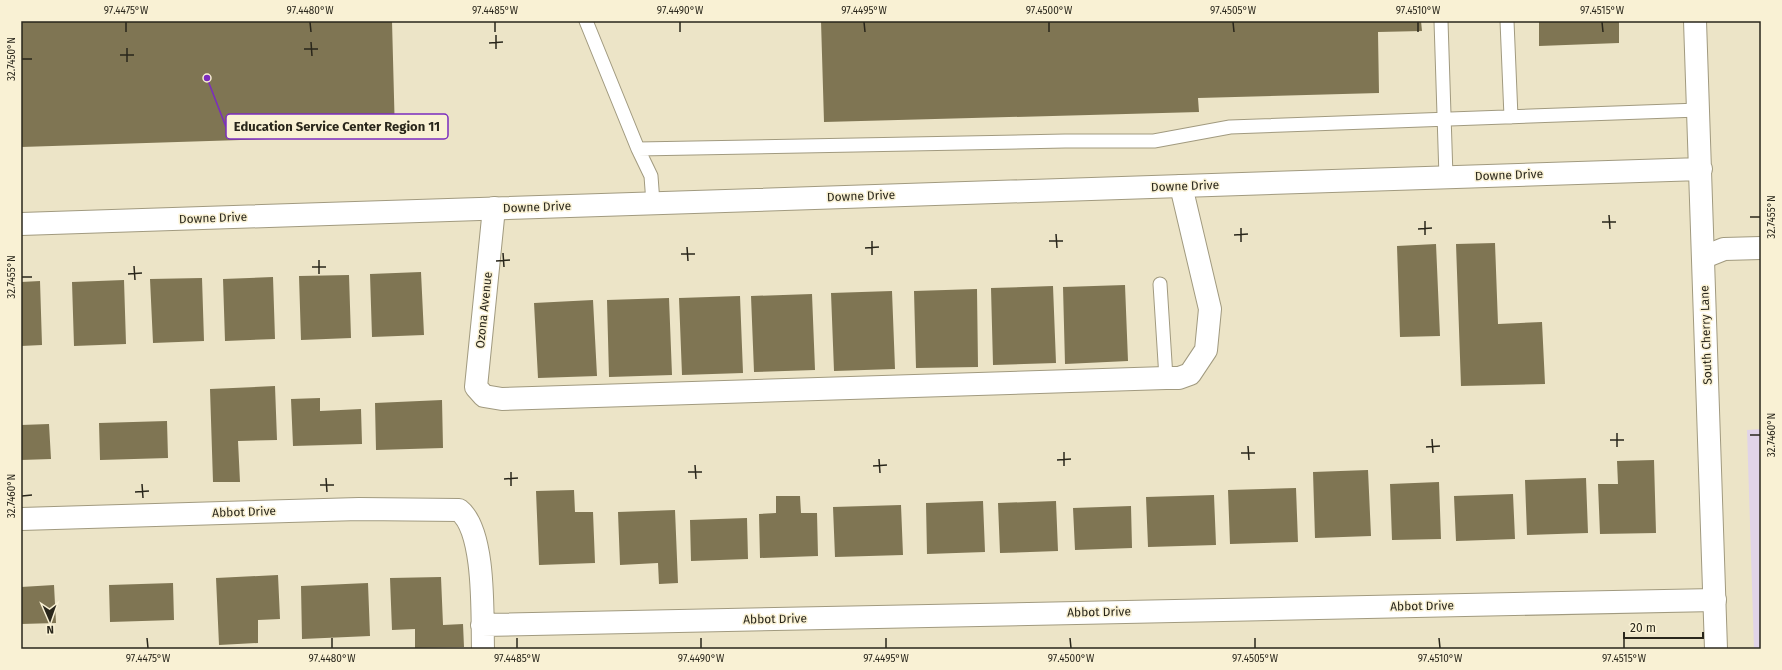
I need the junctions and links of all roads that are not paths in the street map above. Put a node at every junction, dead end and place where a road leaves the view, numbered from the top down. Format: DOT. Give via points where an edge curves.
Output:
graph roads {
  1 [pos="586,21"];
  2 [pos="1441,21"];
  3 [pos="1507,21"];
  4 [pos="1695,21"];
  5 [pos="1699,110"];
  6 [pos="1510,116"];
  7 [pos="1443,119"];
  8 [pos="638,149"];
  9 [pos="1701,169"];
  10 [pos="1446,177"];
  11 [pos="1181,186"];
  12 [pos="653,203"];
  13 [pos="494,208"];
  14 [pos="21,224"];
  15 [pos="1761,248"];
  16 [pos="1704,257"];
  17 [pos="1160,284"];
  18 [pos="1166,378"];
  19 [pos="21,519"];
  20 [pos="1715,600"];
  21 [pos="482,625"];
  22 [pos="483,649"];
  23 [pos="1716,649"];
  1 -- 8 [label="lane"];
  2 -- 7 [label="lane"];
  3 -- 6 [label="lane"];
  4 -- 5 [label="street, South Cherry Lane"];
  5 -- 6 [label="lane"];
  5 -- 9 [label="street, South Cherry Lane"];
  6 -- 7 [label="lane"];
  7 -- 8 [label="lane" via="1230,127 1154,141"];
  7 -- 10 [label="lane"];
  8 -- 12 [label="lane" via="651,176"];
  9 -- 10 [label="street, Downe Drive"];
  9 -- 16 [label="street, South Cherry Lane"];
  10 -- 11 [label="street, Downe Drive"];
  11 -- 12 [label="street, Downe Drive"];
  11 -- 18 [label="street" via="1210,309 1206,350 1190,374 1179,378"];
  12 -- 13 [label="street, Downe Drive"];
  13 -- 14 [label="street, Downe Drive"];
  13 -- 18 [label="street, Ozona Avenue" via="476,387 484,396 502,398"];
  15 -- 16 [label="street" via="1724,249"];
  16 -- 20 [label="street, South Cherry Lane"];
  17 -- 18 [label="lane"];
  19 -- 21 [label="street, Abbot Drive" via="359,509 459,510 466,515 474,532 480,570"];
  20 -- 21 [label="street, Abbot Drive"];
  20 -- 23 [label="street, South Cherry Lane"];
  21 -- 22 [label="street"];
}
